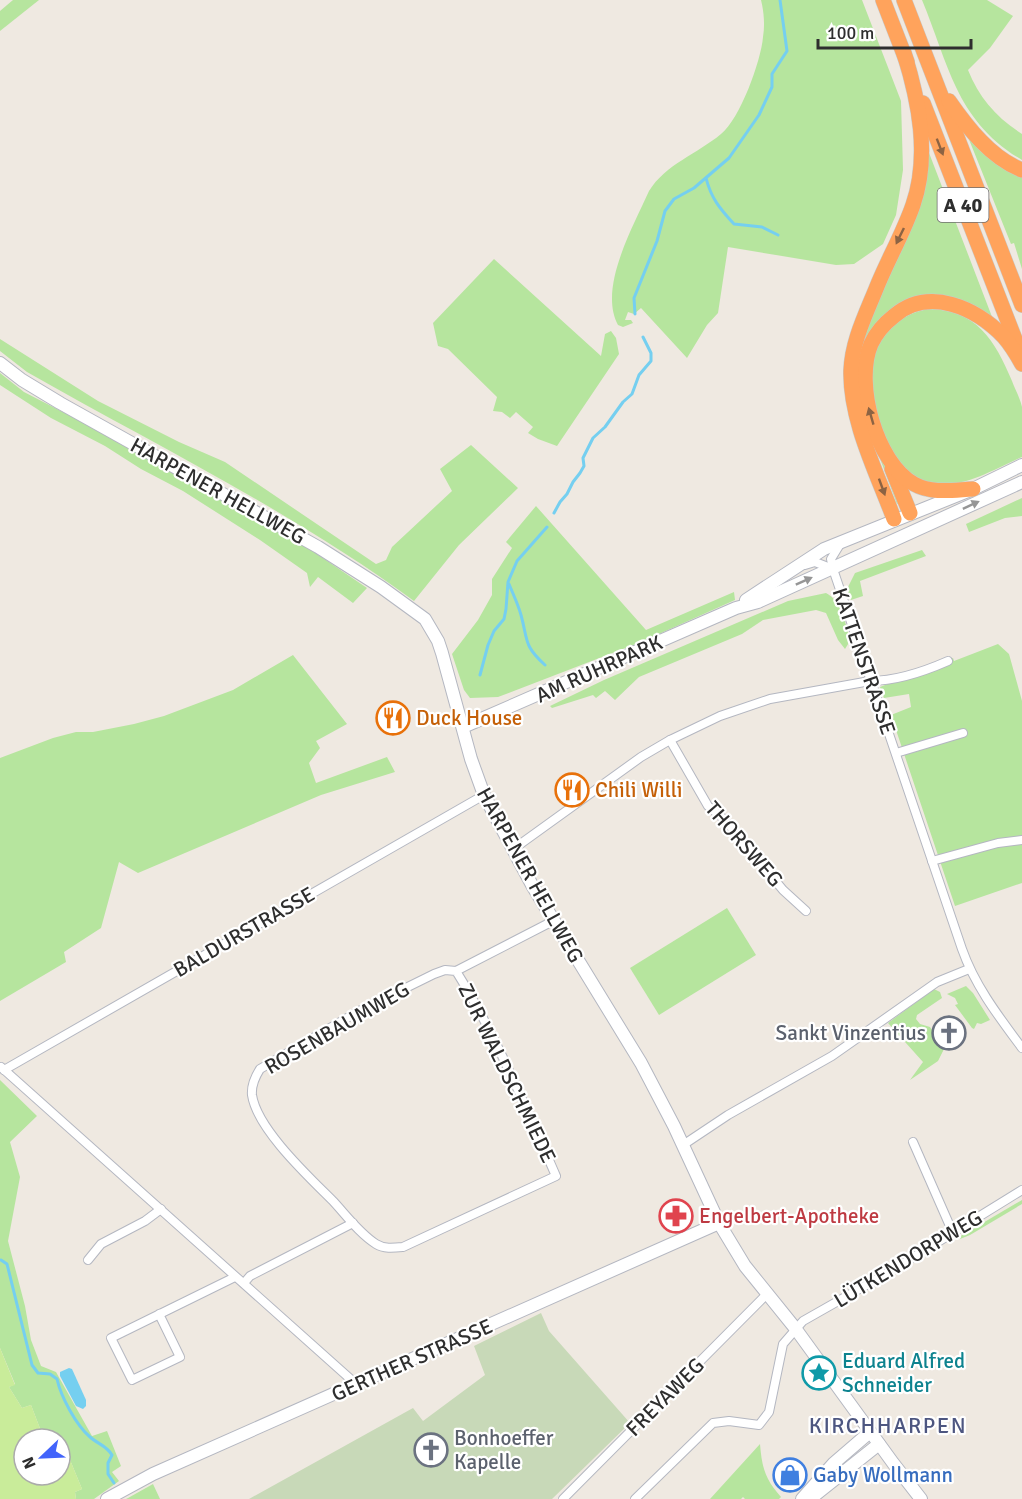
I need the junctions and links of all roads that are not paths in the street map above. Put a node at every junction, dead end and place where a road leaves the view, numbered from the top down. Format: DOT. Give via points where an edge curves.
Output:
graph roads {
  1 [pos="883,0"];
  2 [pos="903,0"];
  3 [pos="922,47"];
  4 [pos="904,53"];
  5 [pos="1022,170"];
  6 [pos="1022,305"];
  7 [pos="1022,358"];
  8 [pos="0,363"];
  9 [pos="1022,364"];
  10 [pos="885,453"];
  11 [pos="1022,465"];
  12 [pos="1022,482"];
  13 [pos="973,489"];
  14 [pos="910,513"];
  15 [pos="894,519"];
  16 [pos="920,529"];
  17 [pos="842,541"];
  18 [pos="833,568"];
  19 [pos="792,569"];
  20 [pos="736,608"];
  21 [pos="948,661"];
  22 [pos="870,681"];
  23 [pos="463,727"];
  24 [pos="963,733"];
  25 [pos="670,740"];
  26 [pos="896,753"];
  27 [pos="484,795"];
  28 [pos="1022,840"];
  29 [pos="512,850"];
  30 [pos="932,861"];
  31 [pos="806,911"];
  32 [pos="553,921"];
  33 [pos="969,969"];
  34 [pos="456,970"];
  35 [pos="1022,1048"];
  36 [pos="2,1068"];
  37 [pos="913,1142"];
  38 [pos="683,1144"];
  39 [pos="556,1176"];
  40 [pos="1022,1190"];
  41 [pos="161,1209"];
  42 [pos="353,1223"];
  43 [pos="719,1223"];
  44 [pos="953,1233"];
  45 [pos="88,1260"];
  46 [pos="236,1277"];
  47 [pos="244,1283"];
  48 [pos="767,1293"];
  49 [pos="159,1314"];
  50 [pos="795,1328"];
  51 [pos="356,1384"];
  52 [pos="870,1432"];
  53 [pos="879,1444"];
  54 [pos="107,1499"];
  55 [pos="562,1499"];
  56 [pos="635,1499"];
  57 [pos="802,1499"];
  58 [pos="810,1499"];
  59 [pos="921,1499"];
  1 -- 4 [label="highway, A 40"];
  2 -- 3 [label="highway, A 40"];
  3 -- 5 [label="highway" via="946,96 970,129 999,157"];
  3 -- 6 [label="highway, A 40"];
  4 -- 7 [label="highway, A 40, one-way"];
  4 -- 15 [label="highway, one-way" via="919,115 919,181 907,222 858,331 851,369 854,411"];
  8 -- 23 [label="main road, HARPENER HELLWEG" via="60,403 318,547 412,609 425,620 438,641"];
  10 -- 9 [label="highway, one-way" via="866,395 866,366 871,344 898,312 936,301 966,309 1005,338"];
  10 -- 13 [label="highway" via="897,471 914,484 941,491"];
  10 -- 14 [label="highway"];
  11 -- 13 [label="main road, AM RUHRPARK"];
  16 -- 12 [label="main road, AM RUHRPARK, one-way"];
  13 -- 14 [label="main road, AM RUHRPARK"];
  14 -- 15 [label="main road, AM RUHRPARK"];
  14 -- 16 [label="main road"];
  15 -- 16 [label="main road"];
  15 -- 17 [label="main road, AM RUHRPARK"];
  16 -- 18 [label="main road, AM RUHRPARK"];
  17 -- 18 [label="street, KATTENSTRASSE" via="831,559"];
  17 -- 19 [label="main road, AM RUHRPARK"];
  18 -- 19 [label="street, KATTENSTRASSE" via="815,562"];
  20 -- 18 [label="main road, AM RUHRPARK, one-way"];
  18 -- 22 [label="street, KATTENSTRASSE"];
  19 -- 20 [label="main road, AM RUHRPARK"];
  20 -- 23 [label="main road, AM RUHRPARK"];
  21 -- 22 [label="street" via="895,679"];
  22 -- 25 [label="street" via="770,699 720,716"];
  22 -- 26 [label="street, KATTENSTRASSE"];
  23 -- 27 [label="main road, HARPENER HELLWEG"];
  24 -- 26 [label="street, KATTENSTRASSE"];
  25 -- 29 [label="street"];
  25 -- 31 [label="street, THORSWEG" via="708,806"];
  26 -- 30 [label="street, KATTENSTRASSE"];
  27 -- 29 [label="main road, HARPENER HELLWEG"];
  27 -- 36 [label="street, BALDURSTRASSE"];
  28 -- 30 [label="street"];
  29 -- 32 [label="main road, HARPENER HELLWEG"];
  30 -- 33 [label="street, KATTENSTRASSE"];
  32 -- 34 [label="street, ROSENBAUMWEG"];
  32 -- 38 [label="main road, HARPENER HELLWEG" via="640,1063"];
  33 -- 35 [label="street, KATTENSTRASSE"];
  33 -- 38 [label="street" via="937,982 832,1056"];
  34 -- 39 [label="street, ZUR WALDSCHMIEDE" via="491,1031"];
  34 -- 42 [label="street, ROSENBAUMWEG" via="434,974 359,1011 260,1069 255,1078 252,1096 267,1127"];
  36 -- 41 [label="street"];
  37 -- 44 [label="street"];
  38 -- 43 [label="main road, HARPENER HELLWEG"];
  39 -- 42 [label="street, ROSENBAUMWEG" via="403,1247 384,1248 375,1244"];
  40 -- 44 [label="street, LÜTKENDORPWEG"];
  41 -- 45 [label="street" via="100,1244"];
  41 -- 46 [label="street"];
  42 -- 47 [label="street" via="250,1276"];
  43 -- 48 [label="main road, HARPENER HELLWEG"];
  43 -- 51 [label="main road, GERTHER STRASSE"];
  44 -- 50 [label="street, LÜTKENDORPWEG"];
  46 -- 47 [label="street"];
  46 -- 49 [label="street"];
  47 -- 51 [label="street"];
  48 -- 50 [label="main road, HARPENER HELLWEG"];
  48 -- 55 [label="street, FREYAWEG"];
  49 -- 49 [label="street" via="111,1338 132,1380 180,1357"];
  50 -- 52 [label="main road, HARPENER HELLWEG"];
  50 -- 56 [label="street" via="783,1344 769,1412 759,1425 713,1423"];
  51 -- 54 [label="main road, GERTHER STRASSE" via="153,1474"];
  52 -- 53 [label="main road, HARPENER HELLWEG"];
  52 -- 57 [label="main road" via="834,1463"];
  53 -- 58 [label="main road"];
  53 -- 59 [label="main road, HARPENER HELLWEG"];
}
